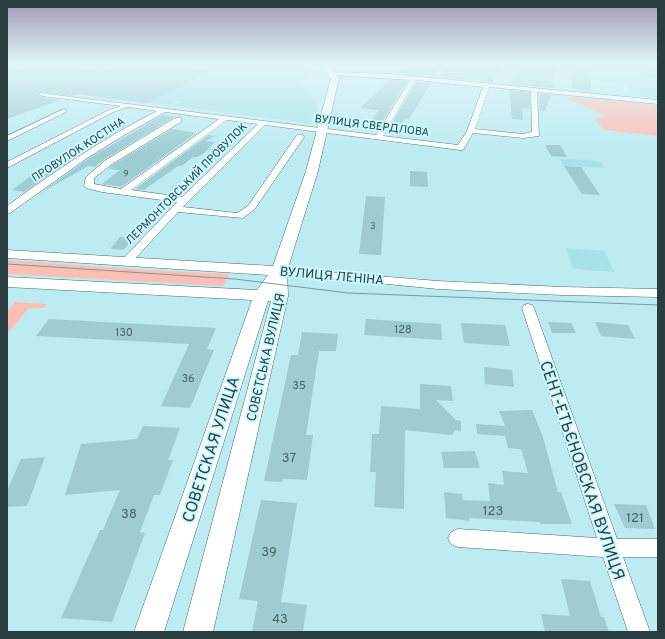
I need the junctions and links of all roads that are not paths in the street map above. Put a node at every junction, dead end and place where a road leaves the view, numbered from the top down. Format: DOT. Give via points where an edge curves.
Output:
graph roads {
  1 [pos="49,95"];
  2 [pos="331,95"];
  3 [pos="403,95"];
  4 [pos="483,95"];
  5 [pos="534,95"];
  6 [pos="584,95"];
  7 [pos="658,102"];
  8 [pos="130,105"];
  9 [pos="164,110"];
  10 [pos="64,112"];
  11 [pos="225,118"];
  12 [pos="178,120"];
  13 [pos="263,123"];
  14 [pos="323,130"];
  15 [pos="471,131"];
  16 [pos="300,137"];
  17 [pos="378,137"];
  18 [pos="7,139"];
  19 [pos="7,165"];
  20 [pos="123,192"];
  21 [pos="184,200"];
  22 [pos="175,209"];
  23 [pos="7,211"];
  24 [pos="7,254"];
  25 [pos="127,261"];
  26 [pos="279,270"];
  27 [pos="7,282"];
  28 [pos="658,293"];
  29 [pos="271,296"];
  30 [pos="528,308"];
  31 [pos="458,538"];
  32 [pos="609,548"];
  33 [pos="658,548"];
  34 [pos="149,632"];
  35 [pos="198,632"];
  36 [pos="639,632"];
  1 -- 8 [label="street, ВУЛИЦЯ СВЕРДЛОВА"];
  2 -- 14 [label="main road, СОВЄТСЬКА ВУЛИЦЯ"];
  3 -- 17 [label="street"];
  4 -- 15 [label="street"];
  5 -- 15 [label="street" via="536,134 523,136"];
  6 -- 7 [label="street"];
  8 -- 9 [label="street, ВУЛИЦЯ СВЕРДЛОВА"];
  8 -- 19 [label="street" via="111,111"];
  9 -- 11 [label="street, ВУЛИЦЯ СВЕРДЛОВА"];
  9 -- 23 [label="street, ПРОВУЛОК КОСТІНА" via="88,153"];
  10 -- 18 [label="street"];
  11 -- 13 [label="street, ВУЛИЦЯ СВЕРДЛОВА"];
  11 -- 20 [label="street"];
  12 -- 20 [label="street" via="109,162 90,177 89,186"];
  13 -- 14 [label="street, ВУЛИЦЯ СВЕРДЛОВА"];
  13 -- 21 [label="street, ЛЕРМОНТОВСЬКИЙ ПРОВУЛОК"];
  14 -- 17 [label="street, ВУЛИЦЯ СВЕРДЛОВА"];
  14 -- 26 [label="main road, СОВЄТСЬКА ВУЛИЦЯ"];
  15 -- 17 [label="street, ВУЛИЦЯ СВЕРДЛОВА" via="460,148"];
  16 -- 22 [label="street" via="251,208 239,216"];
  20 -- 21 [label="street"];
  21 -- 22 [label="street, ЛЕРМОНТОВСЬКИЙ ПРОВУЛОК"];
  22 -- 25 [label="street, ЛЕРМОНТОВСЬКИЙ ПРОВУЛОК"];
  24 -- 25 [label="main road, ВУЛИЦЯ ЛЕНІНА"];
  25 -- 26 [label="main road, ВУЛИЦЯ ЛЕНІНА"];
  26 -- 28 [label="street, ВУЛИЦЯ ЛЕНІНА" via="438,285"];
  26 -- 29 [label="main road, СОВЄТСЬКА ВУЛИЦЯ"];
  27 -- 29 [label="main road"];
  29 -- 34 [label="main road, СОВЕТСКАЯ УЛИЦА"];
  29 -- 35 [label="main road, СОВЄТСЬКА ВУЛИЦЯ"];
  30 -- 32 [label="street, СЕНТ-ЕТЬЄНОВСКАЯ ВУЛИЦЯ"];
  31 -- 32 [label="street"];
  32 -- 33 [label="street"];
  32 -- 36 [label="street, СЕНТ-ЕТЬЄНОВСКАЯ ВУЛИЦЯ"];
}
